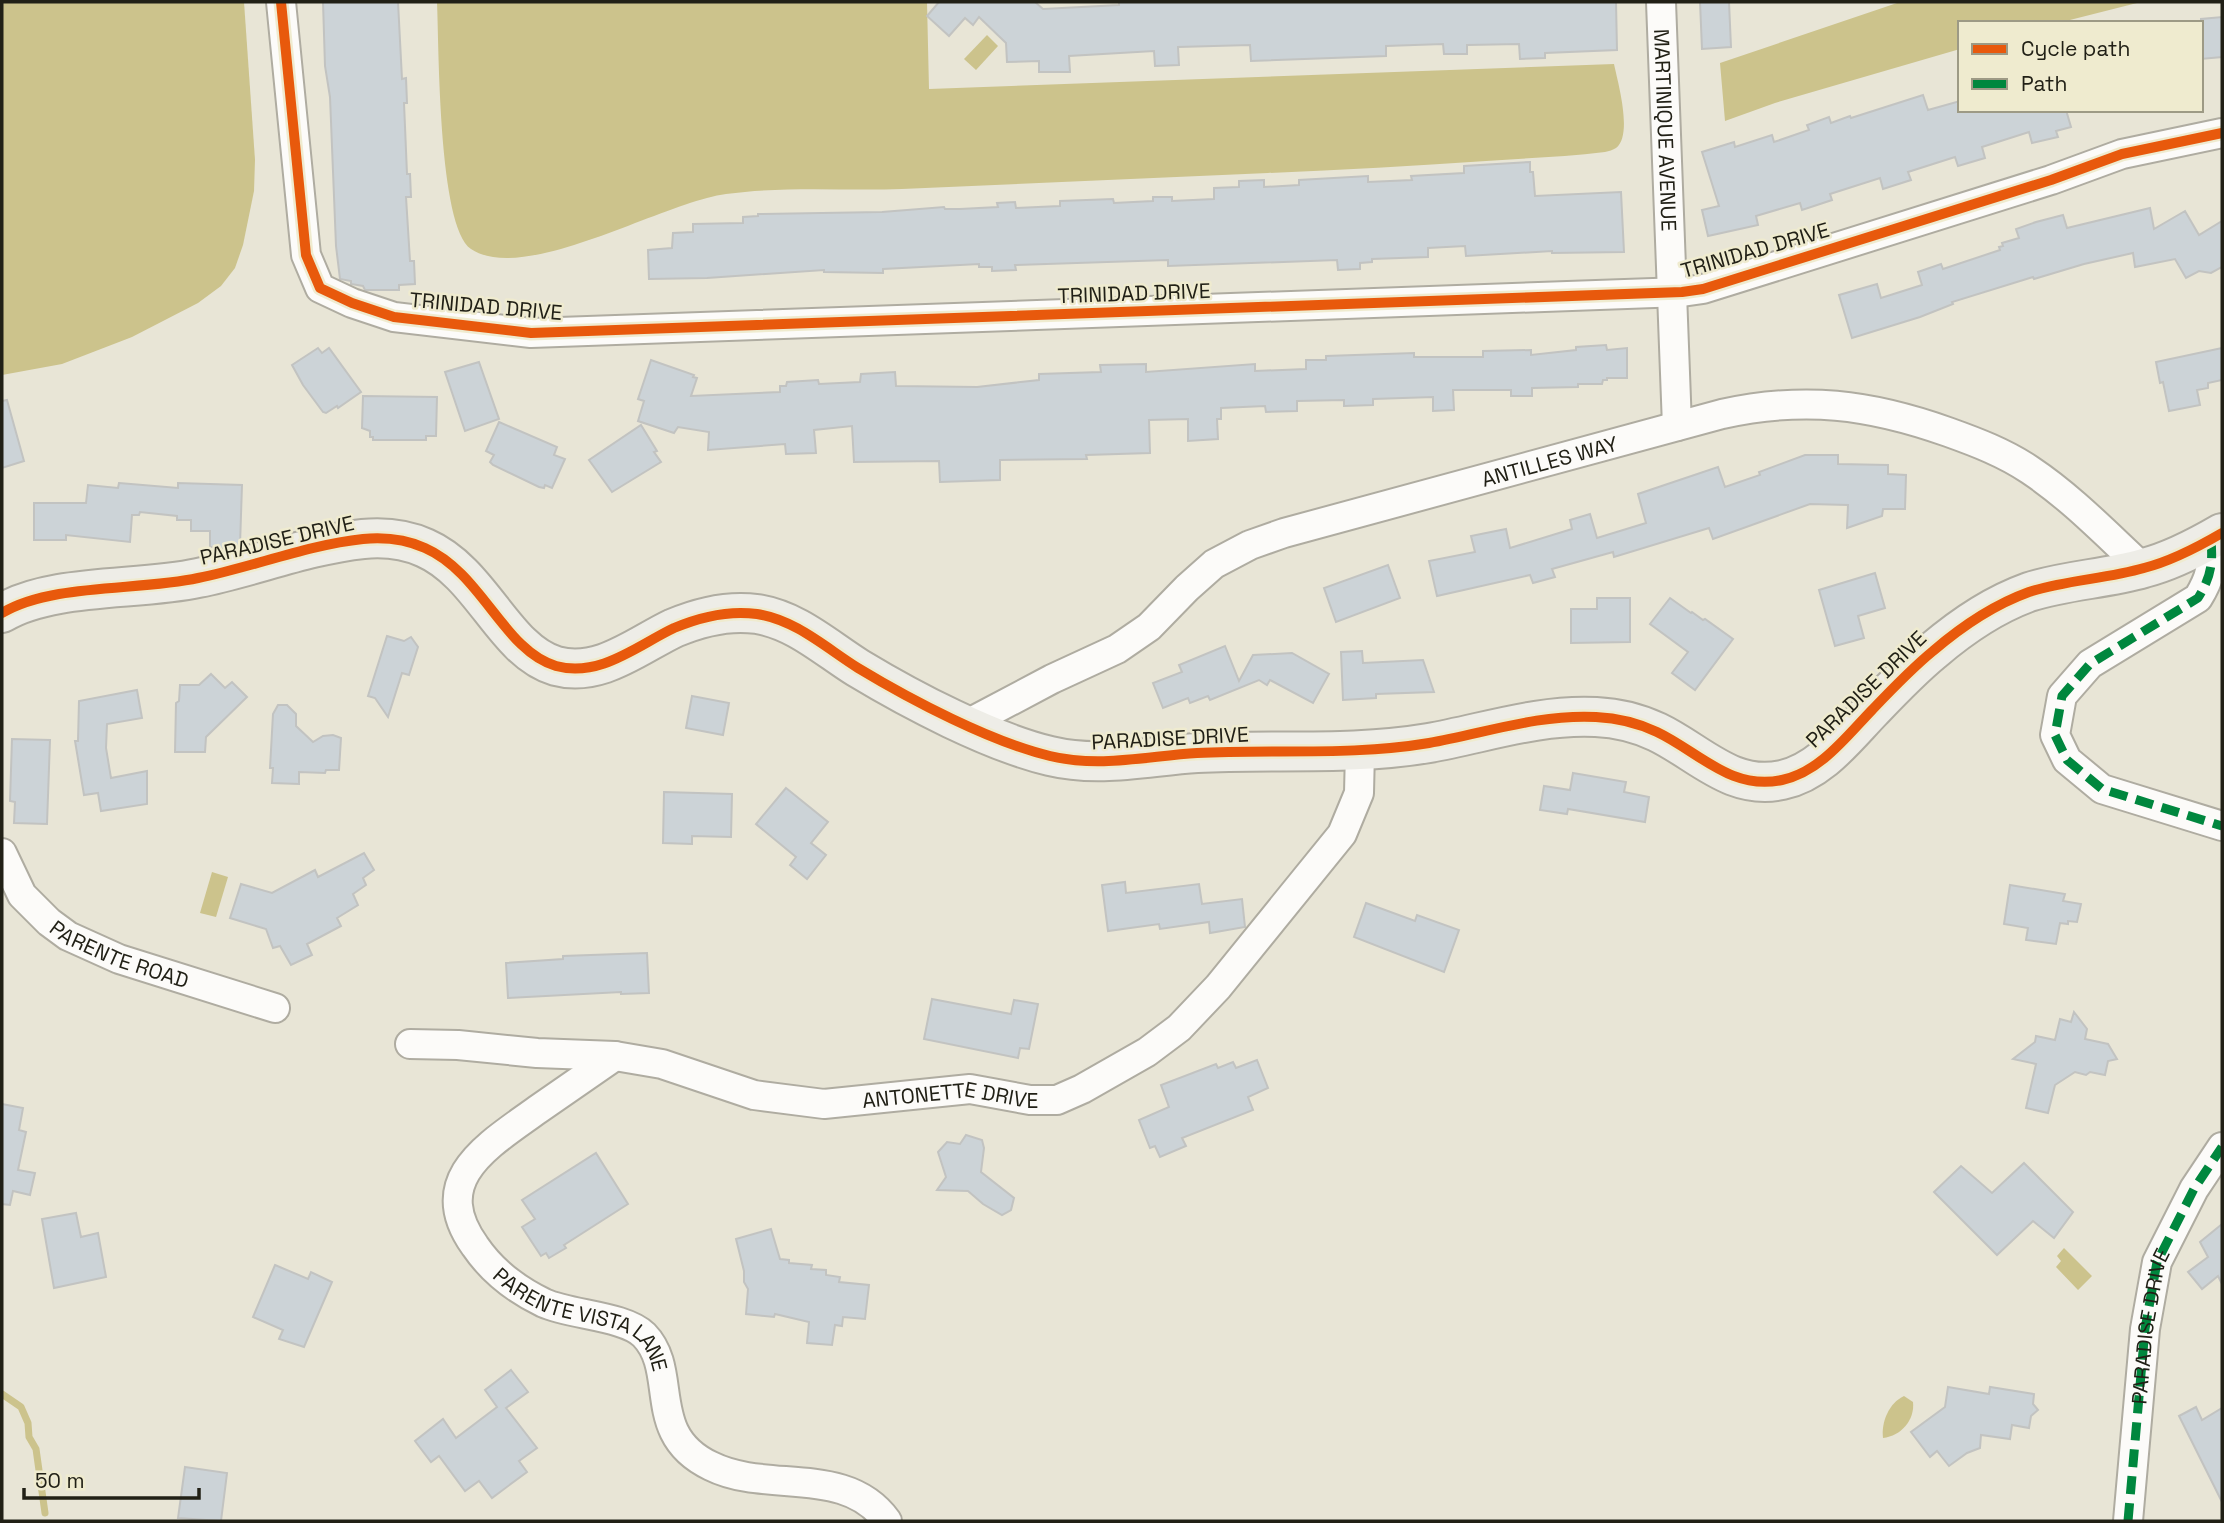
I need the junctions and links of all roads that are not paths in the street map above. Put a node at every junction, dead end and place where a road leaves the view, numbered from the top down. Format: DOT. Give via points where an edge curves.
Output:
graph roads {
  1 [pos="281,2"];
  2 [pos="1661,2"];
  3 [pos="2222,133"];
  4 [pos="1672,293"];
  5 [pos="1677,426"];
  6 [pos="2217,536"];
  7 [pos="2144,569"];
  8 [pos="2,613"];
  9 [pos="2,619"];
  10 [pos="967,724"];
  11 [pos="1360,751"];
  12 [pos="2222,826"];
  13 [pos="2,853"];
  14 [pos="275,1008"];
  15 [pos="410,1044"];
  16 [pos="615,1056"];
  17 [pos="2222,1147"];
  18 [pos="887,1521"];
  19 [pos="2128,1521"];
  1 -- 4 [label="street, TRINIDAD DRIVE" via="306,256 320,288 394,317 531,333"];
  2 -- 4 [label="street, MARTINIQUE AVENUE"];
  3 -- 4 [label="street, TRINIDAD DRIVE" via="2122,155 1703,289"];
  4 -- 5 [label="street, MARTINIQUE AVENUE"];
  5 -- 7 [label="street, ANTILLES WAY" via="1745,409 1795,403 1846,405 1907,418 1993,450 2030,470"];
  5 -- 10 [label="street, ANTILLES WAY" via="1250,545 1199,576 1133,639"];
  6 -- 7 [label="street, PARADISE DRIVE"];
  6 -- 12 [label="street, PARADISE DRIVE" via="2209,581 2197,598 2090,664 2062,696 2055,735 2067,760 2102,789"];
  7 -- 11 [label="street, PARADISE DRIVE" via="2043,588 1996,607 1923,659 1819,762 1778,781 1737,778 1656,731 1598,717 1549,718 1430,743"];
  8 -- 9 [label="street"];
  8 -- 10 [label="street, PARADISE DRIVE" via="48,596 173,583 344,542 396,539 445,559 473,585 520,643 539,659 559,667 608,662 674,628 711,616 764,615 799,629 877,679"];
  10 -- 11 [label="street, PARADISE DRIVE" via="1041,754 1090,762 1200,753"];
  11 -- 16 [label="street, ANTONETTE DRIVE" via="1359,793 1342,834 1218,987 1179,1028 1147,1052 1057,1100 970,1089 824,1104 754,1095 662,1064"];
  13 -- 14 [label="street, PARENTE ROAD" via="22,895 68,936 119,959"];
  15 -- 16 [label="street, ANTONETTE DRIVE"];
  16 -- 18 [label="street, PARENTE VISTA LANE" via="472,1160 458,1198 470,1240 490,1266 530,1295 560,1309 629,1326 645,1336 659,1367 672,1426 684,1447 700,1461 732,1474 846,1489 868,1501"];
  17 -- 19 [label="street, PARADISE DRIVE" via="2194,1189 2157,1262 2145,1329"];
}
